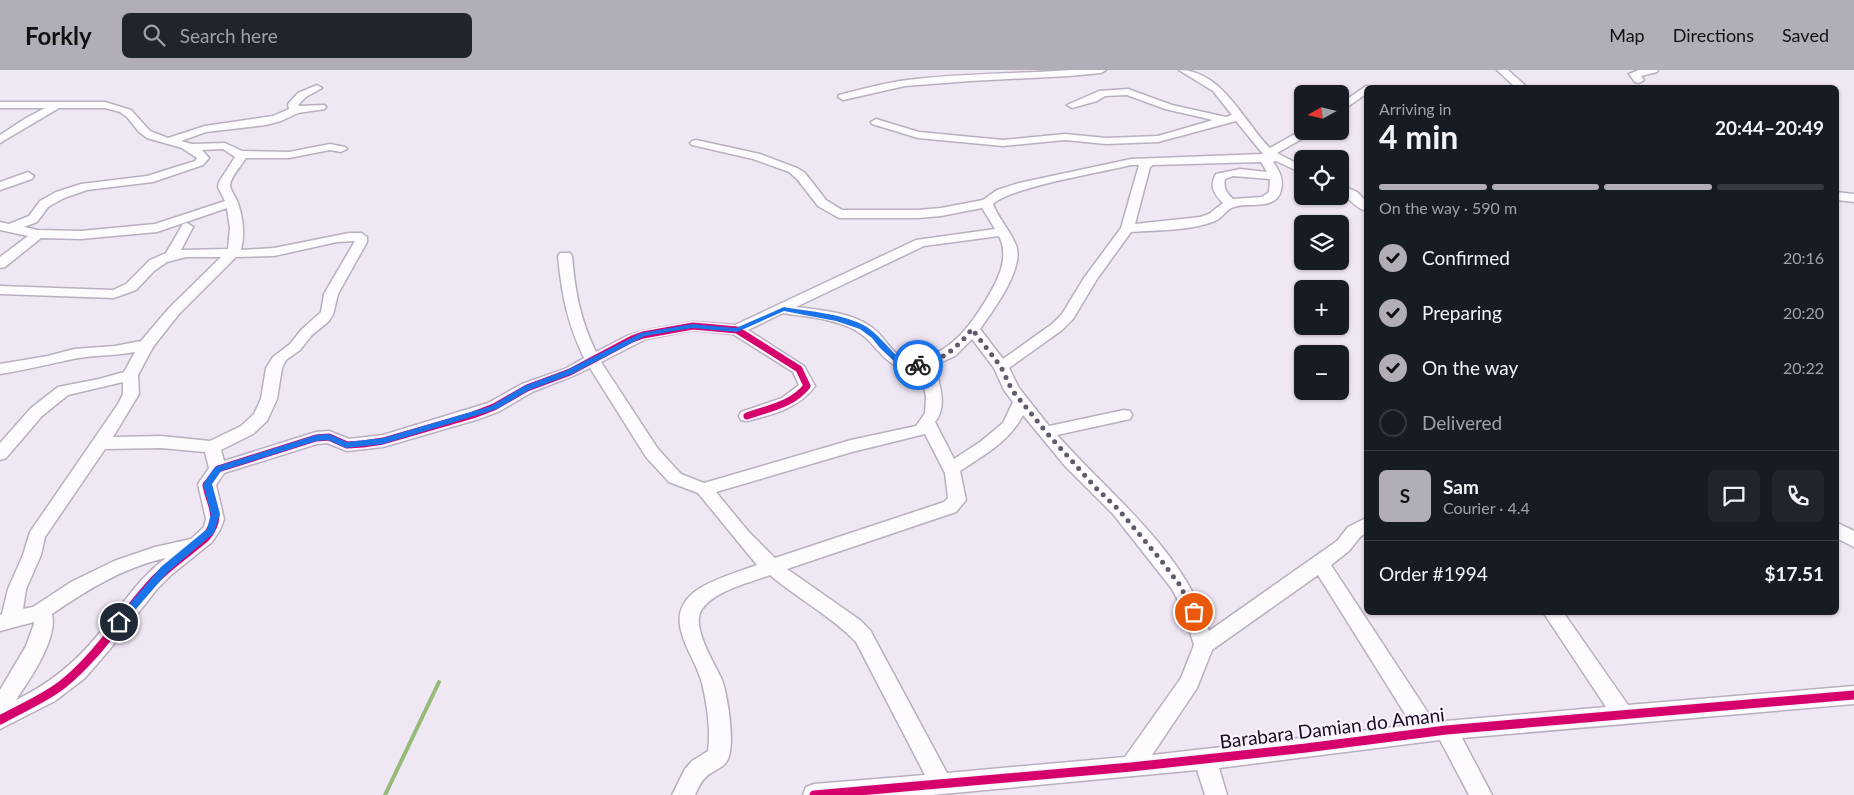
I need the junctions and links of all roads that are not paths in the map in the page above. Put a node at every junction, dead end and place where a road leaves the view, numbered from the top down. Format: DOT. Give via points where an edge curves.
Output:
graph roads {
  1 [pos="1101,70"];
  2 [pos="1184,70"];
  3 [pos="1502,70"];
  4 [pos="1652,70"];
  5 [pos="1639,80"];
  6 [pos="1520,85"];
  7 [pos="317,88"];
  8 [pos="1364,91"];
  9 [pos="843,97"];
  10 [pos="1349,102"];
  11 [pos="0,105"];
  12 [pos="61,105"];
  13 [pos="1072,105"];
  14 [pos="321,107"];
  15 [pos="295,110"];
  16 [pos="1238,117"];
  17 [pos="1225,120"];
  18 [pos="876,122"];
  19 [pos="1294,138"];
  20 [pos="1158,139"];
  21 [pos="0,140"];
  22 [pos="167,142"];
  23 [pos="696,143"];
  24 [pos="193,147"];
  25 [pos="342,149"];
  26 [pos="240,154"];
  27 [pos="1265,156"];
  28 [pos="1131,162"];
  29 [pos="1150,162"];
  30 [pos="1294,167"];
  31 [pos="28,176"];
  32 [pos="1276,177"];
  33 [pos="0,186"];
  34 [pos="1349,193"];
  35 [pos="1839,196"];
  36 [pos="1854,198"];
  37 [pos="231,203"];
  38 [pos="987,203"];
  39 [pos="1230,203"];
  40 [pos="1364,205"];
  41 [pos="7,227"];
  42 [pos="187,227"];
  43 [pos="1127,228"];
  44 [pos="1002,232"];
  45 [pos="38,234"];
  46 [pos="232,254"];
  47 [pos="171,256"];
  48 [pos="565,256"];
  49 [pos="0,264"];
  50 [pos="0,290"];
  51 [pos="784,309"];
  52 [pos="972,329"];
  53 [pos="737,330"];
  54 [pos="146,345"];
  55 [pos="593,361"];
  56 [pos="927,362"];
  57 [pos="1001,367"];
  58 [pos="0,369"];
  59 [pos="130,375"];
  60 [pos="1021,402"];
  61 [pos="1124,415"];
  62 [pos="747,416"];
  63 [pos="928,423"];
  64 [pos="1046,432"];
  65 [pos="100,444"];
  66 [pos="212,447"];
  67 [pos="0,454"];
  68 [pos="218,469"];
  69 [pos="951,469"];
  70 [pos="704,489"];
  71 [pos="1364,526"];
  72 [pos="1839,531"];
  73 [pos="1854,540"];
  74 [pos="196,544"];
  75 [pos="1320,563"];
  76 [pos="774,568"];
  77 [pos="38,613"];
  78 [pos="1554,615"];
  79 [pos="6,621"];
  80 [pos="1204,645"];
  81 [pos="1854,696"];
  82 [pos="0,708"];
  83 [pos="1622,714"];
  84 [pos="0,720"];
  85 [pos="1438,732"];
  86 [pos="1205,759"];
  87 [pos="1131,767"];
  88 [pos="941,784"];
  89 [pos="978,788"];
  90 [pos="683,795"];
  91 [pos="814,795"];
  92 [pos="1216,795"];
  93 [pos="1481,795"];
  1 -- 9 [label="street" via="901,83"];
  2 -- 16 [label="street" via="1217,89"];
  3 -- 6 [label="street"];
  4 -- 5 [label="street" via="1634,74"];
  7 -- 15 [label="street" via="297,100 293,104"];
  8 -- 10 [label="street"];
  11 -- 12 [label="street"];
  12 -- 21 [label="street"];
  12 -- 22 [label="street" via="119,107 137,121 142,130"];
  13 -- 17 [label="street" via="1103,93 1128,92 1169,107"];
  14 -- 15 [label="street"];
  15 -- 22 [label="street" via="248,125 211,127"];
  16 -- 17 [label="street"];
  16 -- 27 [label="street"];
  17 -- 20 [label="street"];
  18 -- 20 [label="street" via="918,135 1003,143 1064,137 1106,141"];
  19 -- 27 [label="street"];
  20 -- 28 [label="street"];
  22 -- 24 [label="street"];
  23 -- 38 [label="street" via="749,154 793,170 822,203 839,214 918,214"];
  24 -- 26 [label="street" via="224,146"];
  24 -- 41 [label="street" via="203,158 198,163 149,179 85,187 60,194 44,204 33,219"];
  25 -- 26 [label="street" via="330,147 289,155"];
  26 -- 37 [label="street" via="224,187"];
  27 -- 29 [label="street"];
  27 -- 30 [label="street"];
  27 -- 32 [label="street"];
  28 -- 29 [label="street"];
  28 -- 38 [label="street" via="1001,192"];
  29 -- 43 [label="street" via="1143,168"];
  31 -- 33 [label="street"];
  32 -- 39 [label="street" via="1276,189 1271,196 1257,201"];
  32 -- 39 [label="street" via="1248,172 1220,176 1218,190"];
  34 -- 40 [label="street"];
  35 -- 36 [label="street"];
  37 -- 45 [label="street" via="157,228 81,235"];
  37 -- 46 [label="street" via="238,236"];
  38 -- 44 [label="street"];
  39 -- 43 [label="street" via="1212,218"];
  41 -- 45 [label="street"];
  42 -- 47 [label="street"];
  43 -- 57 [label="street" via="1068,316"];
  44 -- 51 [label="street" via="921,243"];
  44 -- 52 [label="street" via="1011,248 1011,263 1004,282"];
  45 -- 49 [label="street"];
  46 -- 47 [label="street"];
  46 -- 54 [label="street" via="174,311"];
  46 -- 66 [label="street" via="273,252 354,236 361,237 362,242 331,294 328,312 295,347 280,357 261,417 247,430"];
  47 -- 50 [label="street" via="153,264 132,289 114,294"];
  48 -- 55 [label="street" via="576,322"];
  51 -- 53 [label="street"];
  51 -- 56 [label="street" via="838,319 862,328 901,364"];
  52 -- 56 [label="street" via="959,345"];
  52 -- 57 [label="street"];
  53 -- 55 [label="street" via="692,326 643,335"];
  53 -- 62 [label="street" via="799,369 807,386 802,395 787,403"];
  54 -- 58 [label="street" via="74,354"];
  54 -- 59 [label="street"];
  55 -- 68 [label="street" via="527,388 494,407 391,438 346,445 329,437 316,438"];
  55 -- 70 [label="street" via="661,464 675,478"];
  56 -- 63 [label="street" via="934,397 933,414"];
  57 -- 60 [label="street"];
  59 -- 65 [label="street" via="131,394"];
  59 -- 67 [label="street" via="57,394"];
  60 -- 64 [label="street"];
  60 -- 69 [label="street" via="1009,426"];
  61 -- 64 [label="street"];
  63 -- 69 [label="street"];
  63 -- 70 [label="street" via="921,430 851,446"];
  64 -- 80 [label="street" via="1119,510 1179,584 1194,612"];
  65 -- 66 [label="street" via="161,442"];
  65 -- 79 [label="street" via="36,537"];
  66 -- 68 [label="street"];
  68 -- 74 [label="street" via="207,484 214,506 214,523"];
  69 -- 76 [label="street" via="957,500 950,507 795,558"];
  70 -- 76 [label="street" via="742,536"];
  71 -- 75 [label="street"];
  72 -- 73 [label="street"];
  74 -- 77 [label="street" via="133,561 83,583"];
  74 -- 84 [label="street" via="164,570 130,608 109,638 62,685"];
  75 -- 80 [label="street"];
  75 -- 85 [label="street"];
  76 -- 88 [label="street" via="863,636"];
  76 -- 90 [label="street" via="717,588 692,607 689,620 692,638 712,682 721,736 718,756 700,768"];
  77 -- 79 [label="street"];
  77 -- 82 [label="street" via="45,621 42,632"];
  78 -- 83 [label="street"];
  80 -- 87 [label="street" via="1190,682"];
  81 -- 83 [label="street, Barabara Damian do Amani"];
  83 -- 85 [label="street, Barabara Damian do Amani"];
  85 -- 86 [label="street, Barabara Damian do Amani"];
  85 -- 93 [label="street"];
  86 -- 87 [label="street, Barabara Damian do Amani"];
  86 -- 92 [label="street"];
  87 -- 89 [label="street, Barabara Damian do Amani"];
  88 -- 89 [label="street, Barabara Damian do Amani"];
  88 -- 91 [label="street, Barabara Damian do Amani"];
}
